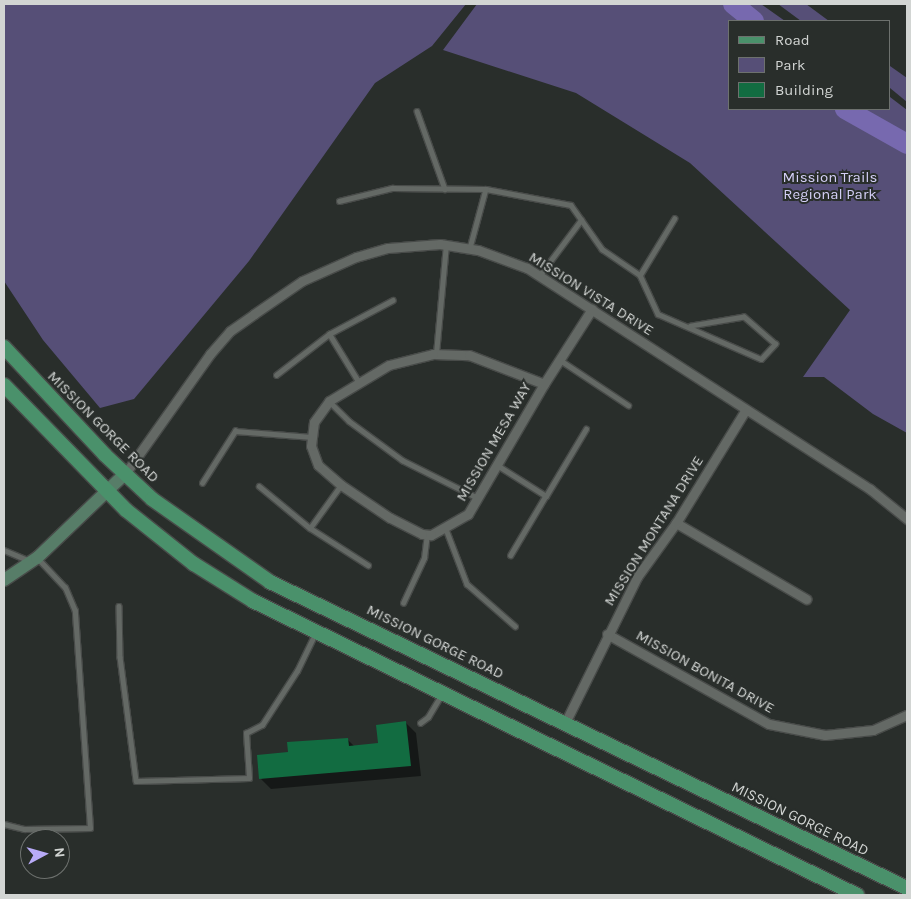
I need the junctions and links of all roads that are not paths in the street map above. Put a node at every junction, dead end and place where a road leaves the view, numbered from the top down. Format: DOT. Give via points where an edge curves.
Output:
graph roads {
  1 [pos="417,111"];
  2 [pos="445,189"];
  3 [pos="486,189"];
  4 [pos="339,201"];
  5 [pos="674,219"];
  6 [pos="581,220"];
  7 [pos="446,245"];
  8 [pos="470,248"];
  9 [pos="640,275"];
  10 [pos="539,276"];
  11 [pos="393,300"];
  12 [pos="592,309"];
  13 [pos="691,326"];
  14 [pos="329,334"];
  15 [pos="4,347"];
  16 [pos="436,354"];
  17 [pos="560,360"];
  18 [pos="276,374"];
  19 [pos="359,383"];
  20 [pos="544,384"];
  21 [pos="4,385"];
  22 [pos="329,401"];
  23 [pos="628,405"];
  24 [pos="745,411"];
  25 [pos="586,429"];
  26 [pos="312,437"];
  27 [pos="497,465"];
  28 [pos="125,474"];
  29 [pos="202,482"];
  30 [pos="341,485"];
  31 [pos="259,486"];
  32 [pos="108,493"];
  33 [pos="546,496"];
  34 [pos="478,498"];
  35 [pos="907,519"];
  36 [pos="676,523"];
  37 [pos="310,528"];
  38 [pos="446,529"];
  39 [pos="427,535"];
  40 [pos="4,550"];
  41 [pos="511,555"];
  42 [pos="34,560"];
  43 [pos="368,565"];
  44 [pos="4,580"];
  45 [pos="806,599"];
  46 [pos="403,603"];
  47 [pos="119,606"];
  48 [pos="515,626"];
  49 [pos="315,634"];
  50 [pos="607,634"];
  51 [pos="441,694"];
  52 [pos="907,715"];
  53 [pos="420,723"];
  54 [pos="565,723"];
  55 [pos="4,824"];
  56 [pos="907,888"];
  57 [pos="857,895"];
  1 -- 2 [label="lane"];
  2 -- 3 [label="lane"];
  2 -- 4 [label="lane" via="392,188"];
  3 -- 6 [label="lane" via="571,205"];
  3 -- 8 [label="lane"];
  5 -- 9 [label="lane"];
  6 -- 9 [label="lane" via="602,249"];
  6 -- 10 [label="lane"];
  7 -- 8 [label="street, MISSION VISTA DRIVE"];
  7 -- 16 [label="lane"];
  7 -- 28 [label="street, MISSION VISTA DRIVE" via="388,248 356,258 302,280 254,314 230,332 210,354"];
  8 -- 10 [label="street, MISSION VISTA DRIVE" via="504,257"];
  9 -- 13 [label="lane" via="658,314"];
  10 -- 12 [label="street, MISSION VISTA DRIVE"];
  11 -- 14 [label="lane"];
  12 -- 17 [label="street, MISSION MESA WAY"];
  12 -- 24 [label="street, MISSION VISTA DRIVE"];
  13 -- 13 [label="lane" via="761,359 775,344 744,317"];
  14 -- 18 [label="lane"];
  14 -- 19 [label="lane"];
  15 -- 28 [label="main road, MISSION GORGE ROAD"];
  16 -- 19 [label="street, MISSION MESA WAY" via="389,365"];
  16 -- 20 [label="street, MISSION MESA WAY" via="470,355"];
  17 -- 20 [label="street, MISSION MESA WAY"];
  17 -- 23 [label="lane"];
  19 -- 22 [label="street, MISSION MESA WAY"];
  20 -- 27 [label="street, MISSION MESA WAY"];
  21 -- 32 [label="main road"];
  22 -- 26 [label="street, MISSION MESA WAY" via="314,422"];
  22 -- 34 [label="lane" via="349,421 402,460"];
  24 -- 35 [label="street, MISSION VISTA DRIVE" via="870,490"];
  24 -- 36 [label="street, MISSION MONTANA DRIVE"];
  25 -- 33 [label="lane"];
  26 -- 29 [label="lane" via="235,431"];
  26 -- 30 [label="street, MISSION MESA WAY" via="311,446 318,465"];
  27 -- 33 [label="lane"];
  27 -- 34 [label="street, MISSION MESA WAY"];
  28 -- 32 [label="street"];
  28 -- 54 [label="main road, MISSION GORGE ROAD" via="152,499 270,582"];
  30 -- 37 [label="lane"];
  30 -- 39 [label="street, MISSION MESA WAY" via="390,518"];
  31 -- 37 [label="lane"];
  32 -- 42 [label="street"];
  32 -- 49 [label="main road" via="194,564"];
  33 -- 41 [label="lane"];
  34 -- 38 [label="street, MISSION MESA WAY" via="468,514"];
  36 -- 45 [label="street"];
  36 -- 50 [label="street, MISSION MONTANA DRIVE" via="637,577"];
  37 -- 43 [label="lane"];
  38 -- 39 [label="street, MISSION MESA WAY"];
  38 -- 48 [label="lane" via="467,584"];
  39 -- 46 [label="lane" via="424,558"];
  40 -- 42 [label="lane"];
  42 -- 44 [label="street"];
  42 -- 55 [label="lane" via="65,588 75,611 90,828 24,829"];
  47 -- 49 [label="lane" via="120,657 136,781 249,778 246,733 262,725 297,671"];
  49 -- 51 [label="main road"];
  50 -- 52 [label="street, MISSION BONITA DRIVE" via="768,724 825,735 873,730"];
  50 -- 54 [label="street, MISSION MONTANA DRIVE"];
  51 -- 53 [label="lane" via="428,718"];
  51 -- 57 [label="main road"];
  54 -- 56 [label="main road, MISSION GORGE ROAD"];
}
